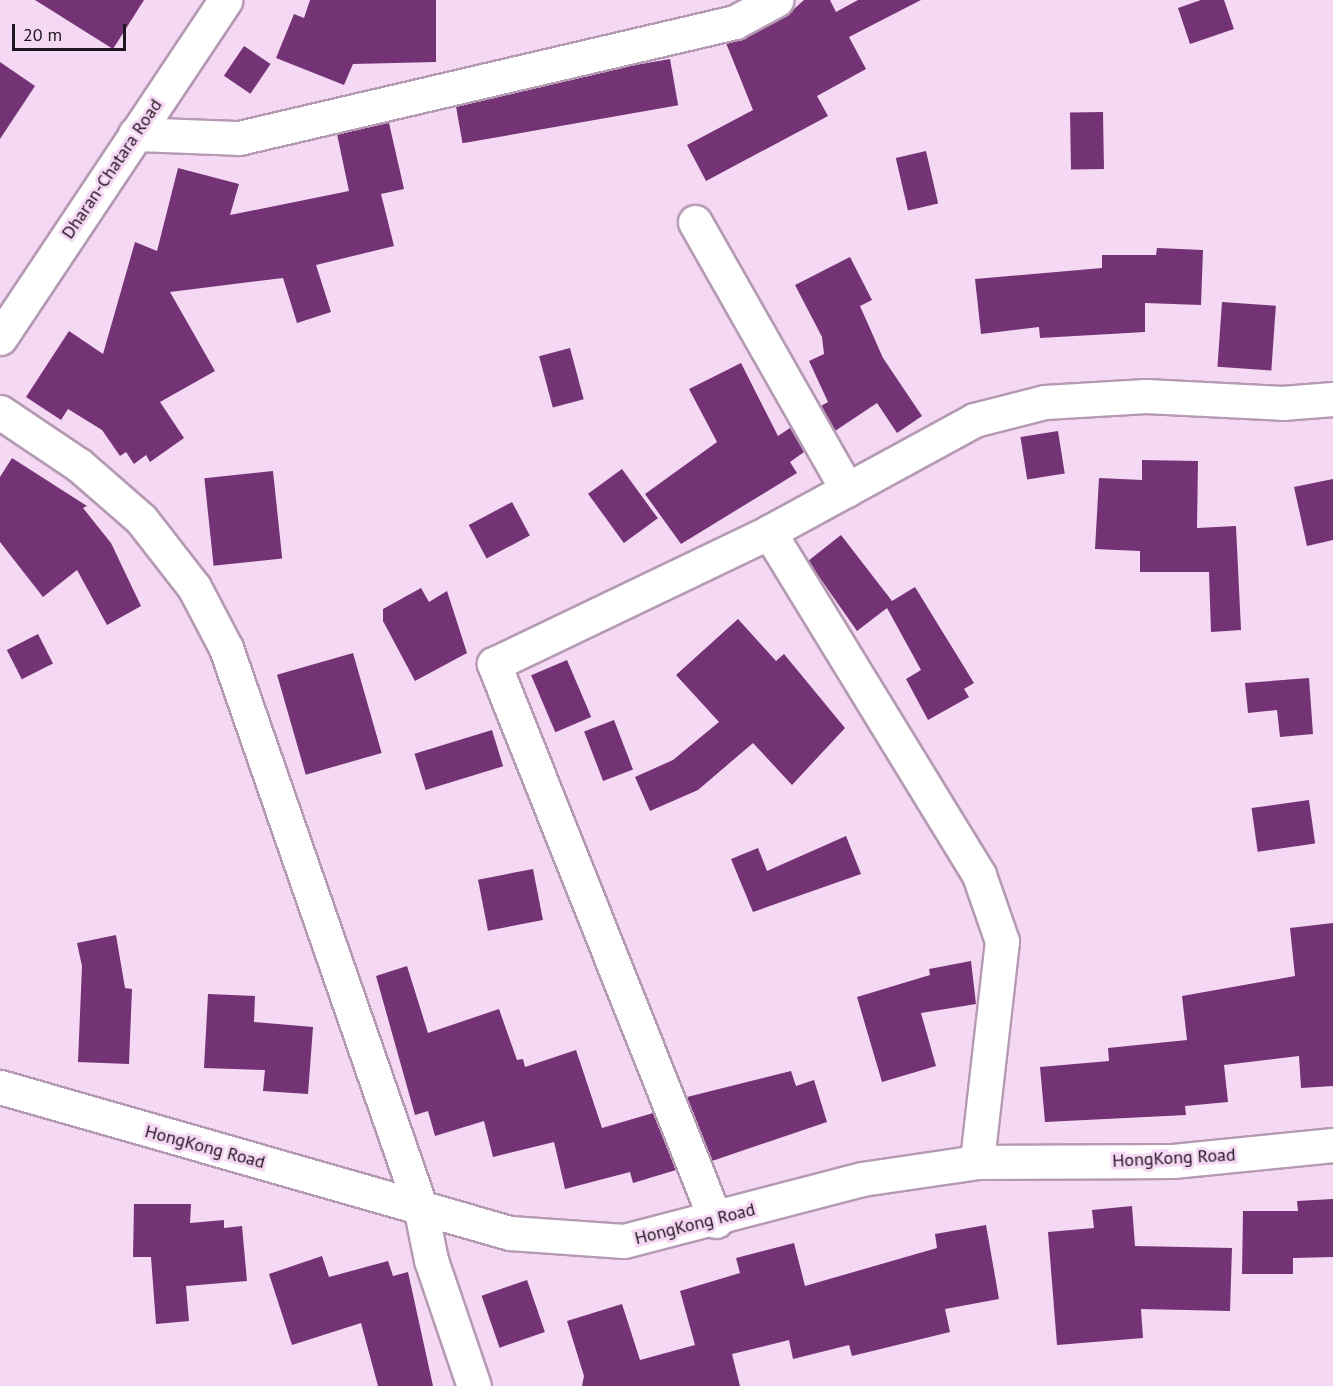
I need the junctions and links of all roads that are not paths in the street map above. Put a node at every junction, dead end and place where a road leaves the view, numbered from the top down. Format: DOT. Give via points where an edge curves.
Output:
graph roads {
  1 [pos="225,0"];
  2 [pos="776,0"];
  3 [pos="135,134"];
  4 [pos="695,222"];
  5 [pos="0,338"];
  6 [pos="1333,399"];
  7 [pos="0,412"];
  8 [pos="847,490"];
  9 [pos="769,532"];
  10 [pos="0,1087"];
  11 [pos="1333,1145"];
  12 [pos="977,1162"];
  13 [pos="420,1206"];
  14 [pos="716,1221"];
  15 [pos="474,1386"];
  1 -- 3 [label="street, Dharan-Chatara Road"];
  2 -- 3 [label="street" via="735,22 239,138"];
  3 -- 5 [label="street, Dharan-Chatara Road"];
  4 -- 8 [label="street"];
  6 -- 8 [label="street" via="1282,403 1146,396 1046,402 974,420"];
  7 -- 13 [label="street" via="79,465 141,519 205,608 226,648"];
  8 -- 9 [label="street"];
  9 -- 12 [label="street" via="979,875 1002,941"];
  9 -- 14 [label="street" via="494,664"];
  10 -- 13 [label="street, HongKong Road"];
  11 -- 12 [label="street, HongKong Road" via="1173,1161"];
  12 -- 14 [label="street, HongKong Road" via="862,1179"];
  13 -- 14 [label="street, HongKong Road" via="510,1233 624,1241"];
  13 -- 15 [label="street" via="431,1260"];
}
